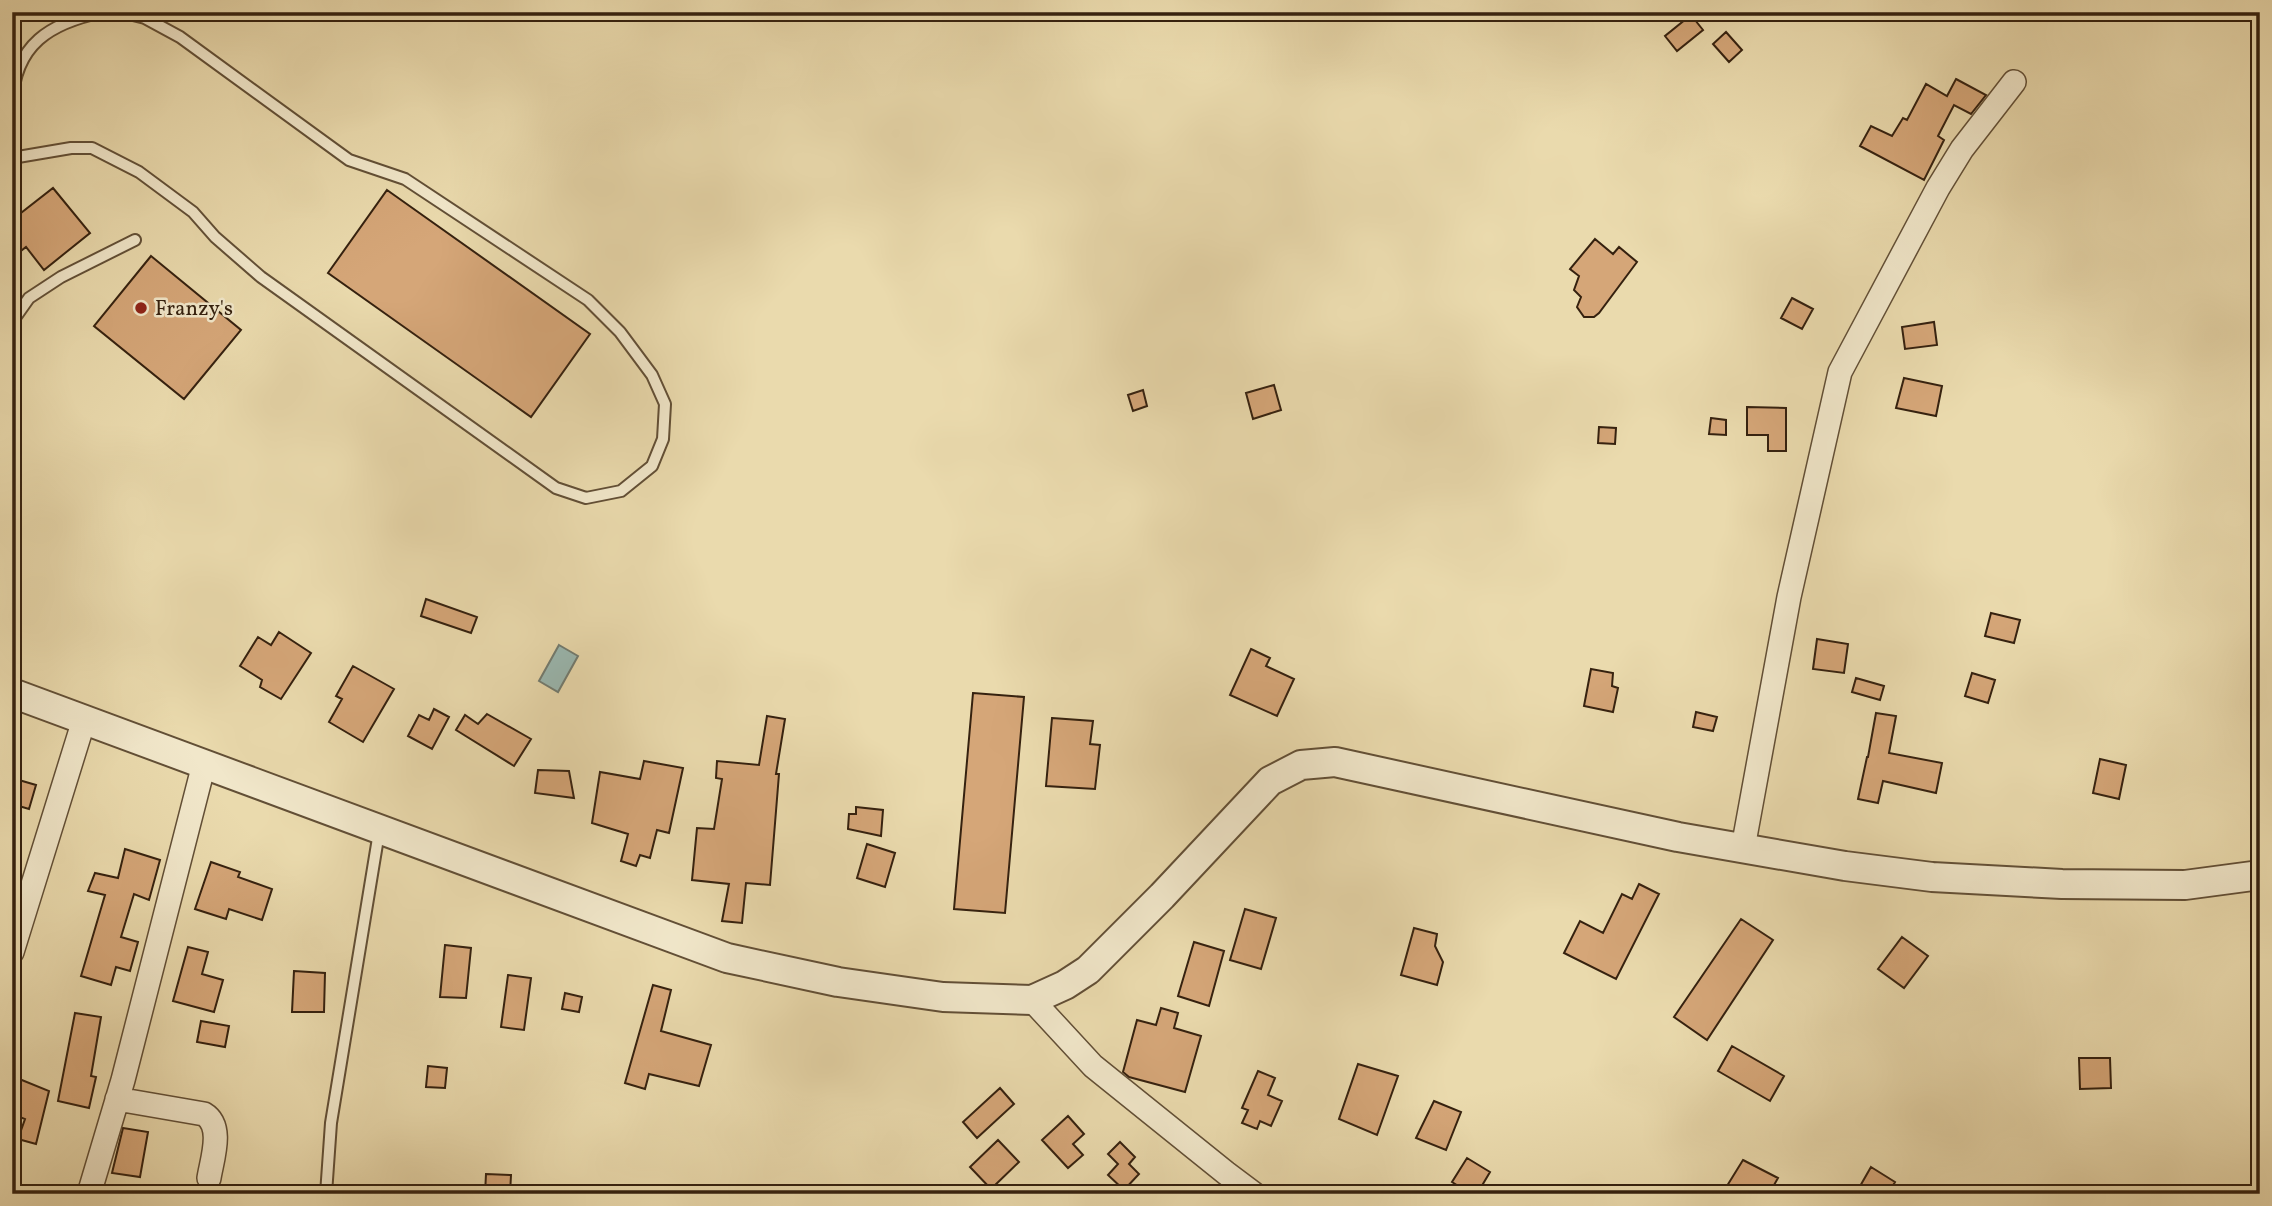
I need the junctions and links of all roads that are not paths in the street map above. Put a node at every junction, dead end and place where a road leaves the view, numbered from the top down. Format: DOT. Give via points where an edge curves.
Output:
graph roads {
  1 [pos="103,12"];
  2 [pos="121,12"];
  3 [pos="2014,82"];
  4 [pos="12,103"];
  5 [pos="12,158"];
  6 [pos="135,240"];
  7 [pos="12,322"];
  8 [pos="12,693"];
  9 [pos="84,720"];
  10 [pos="204,764"];
  11 [pos="380,829"];
  12 [pos="1743,848"];
  13 [pos="2260,875"];
  14 [pos="12,952"];
  15 [pos="1032,1000"];
  16 [pos="117,1099"];
  17 [pos="209,1178"];
  18 [pos="89,1194"];
  19 [pos="326,1194"];
  20 [pos="1254,1194"];
  1 -- 4 [label="lane" via="50,30 30,46 19,66"];
  2 -- 5 [label="lane" via="145,18 180,37 349,160 405,179 588,300 620,332 652,375 666,404 663,439 652,466 621,491 586,498 556,488 261,276 193,212 139,172 92,148"];
  3 -- 12 [label="street" via="1938,188 1840,372 1788,597"];
  6 -- 7 [label="lane" via="29,298"];
  8 -- 9 [label="street"];
  9 -- 10 [label="street"];
  9 -- 14 [label="street"];
  10 -- 11 [label="street"];
  10 -- 16 [label="street"];
  11 -- 15 [label="street" via="727,958 890,990"];
  11 -- 19 [label="lane" via="331,1123"];
  12 -- 13 [label="street" via="1932,877 2062,884 2185,885"];
  12 -- 15 [label="street" via="1335,762 1301,765 1270,781 1088,970"];
  15 -- 20 [label="street" via="1093,1066"];
  16 -- 17 [label="street" via="212,1119 216,1130"];
  16 -- 18 [label="street"];
}
